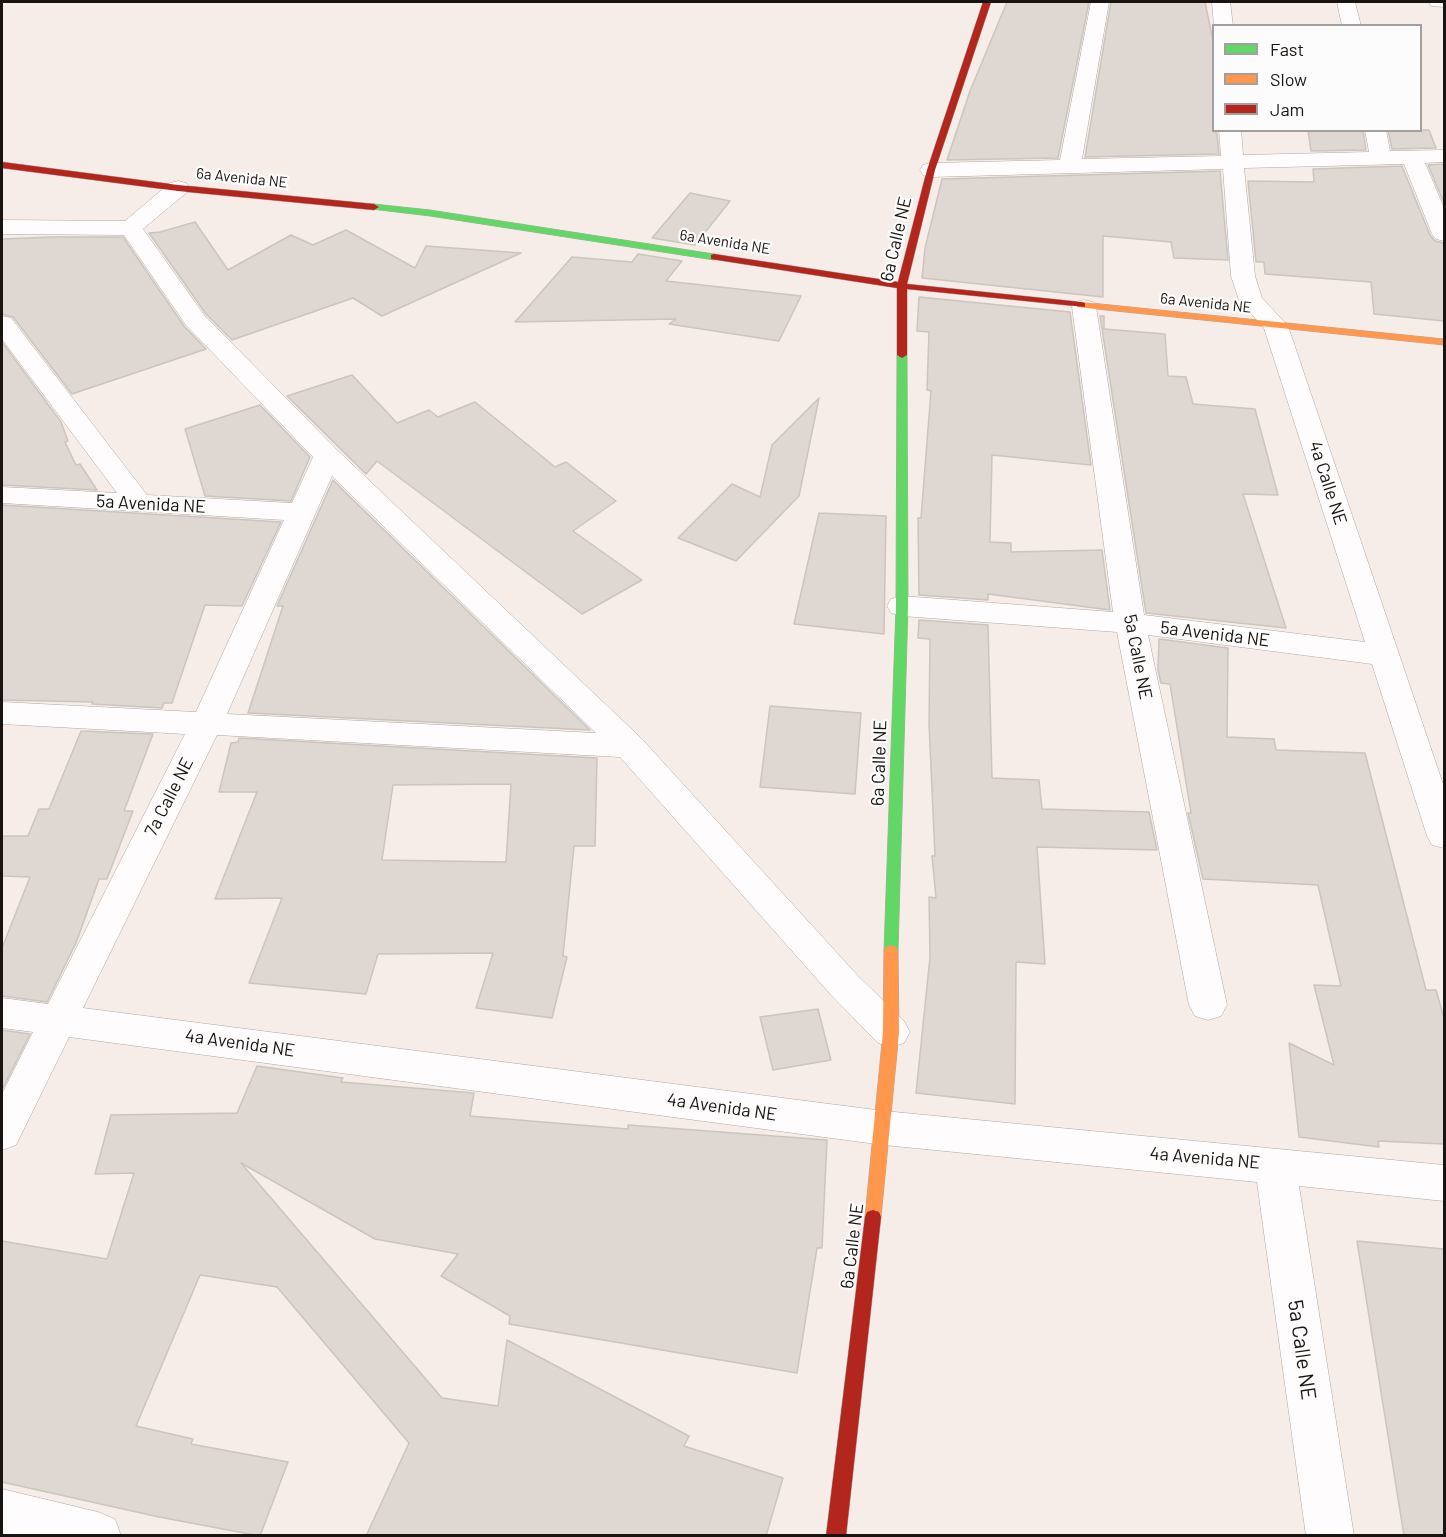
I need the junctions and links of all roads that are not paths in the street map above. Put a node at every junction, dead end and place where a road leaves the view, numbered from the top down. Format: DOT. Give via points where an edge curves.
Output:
graph roads {
  1 [pos="987,2"];
  2 [pos="1100,2"];
  3 [pos="1221,2"];
  4 [pos="1346,2"];
  5 [pos="1438,2"];
  6 [pos="1444,2"];
  7 [pos="1223,24"];
  8 [pos="1352,24"];
  9 [pos="1230,132"];
  10 [pos="1375,132"];
  11 [pos="1444,156"];
  12 [pos="1412,157"];
  13 [pos="1381,158"];
  14 [pos="1232,161"];
  15 [pos="2,165"];
  16 [pos="1070,166"];
  17 [pos="931,170"];
  18 [pos="178,188"];
  19 [pos="2,227"];
  20 [pos="131,228"];
  21 [pos="1444,234"];
  22 [pos="902,286"];
  23 [pos="1084,307"];
  24 [pos="2,323"];
  25 [pos="1276,326"];
  26 [pos="1444,342"];
  27 [pos="327,456"];
  28 [pos="2,495"];
  29 [pos="140,504"];
  30 [pos="300,512"];
  31 [pos="902,606"];
  32 [pos="1130,623"];
  33 [pos="1384,655"];
  34 [pos="2,713"];
  35 [pos="207,723"];
  36 [pos="629,746"];
  37 [pos="1444,836"];
  38 [pos="1208,1005"];
  39 [pos="2,1013"];
  40 [pos="57,1018"];
  41 [pos="891,1032"];
  42 [pos="884,1128"];
  43 [pos="2,1133"];
  44 [pos="1275,1165"];
  45 [pos="1444,1183"];
  46 [pos="2,1512"];
  47 [pos="98,1536"];
  48 [pos="836,1536"];
  49 [pos="1330,1536"];
  1 -- 17 [label="street, 6a Calle NE"];
  2 -- 16 [label="street"];
  3 -- 7 [label="street"];
  4 -- 8 [label="street"];
  5 -- 6 [label="street"];
  9 -- 14 [label="street, 4a Calle NE"];
  10 -- 13 [label="street"];
  11 -- 12 [label="street"];
  12 -- 13 [label="street"];
  12 -- 21 [label="street"];
  13 -- 14 [label="street"];
  14 -- 16 [label="street"];
  14 -- 25 [label="street, 4a Calle NE" via="1243,276 1251,300"];
  15 -- 18 [label="street, 6a Avenida NE"];
  16 -- 17 [label="street"];
  17 -- 22 [label="street, 6a Calle NE"];
  18 -- 20 [label="street"];
  18 -- 22 [label="street, 6a Avenida NE" via="430,213"];
  19 -- 20 [label="street"];
  20 -- 27 [label="street" via="195,320"];
  22 -- 23 [label="street, 6a Avenida NE"];
  22 -- 31 [label="street, 6a Calle NE"];
  23 -- 25 [label="street, 6a Avenida NE"];
  23 -- 32 [label="street, 5a Calle NE"];
  24 -- 29 [label="street"];
  25 -- 26 [label="street, 6a Avenida NE"];
  25 -- 33 [label="street, 4a Calle NE"];
  27 -- 30 [label="street, 7a Calle NE"];
  27 -- 36 [label="street"];
  28 -- 29 [label="street, 5a Avenida NE"];
  29 -- 30 [label="street, 5a Avenida NE"];
  30 -- 35 [label="street, 7a Calle NE"];
  31 -- 32 [label="street, 5a Avenida NE"];
  31 -- 41 [label="street, 6a Calle NE"];
  32 -- 33 [label="street, 5a Avenida NE"];
  32 -- 38 [label="street, 5a Calle NE"];
  33 -- 37 [label="street, 4a Calle NE"];
  34 -- 35 [label="street"];
  35 -- 36 [label="street"];
  35 -- 40 [label="street, 7a Calle NE"];
  36 -- 41 [label="street"];
  39 -- 40 [label="street, 4a Avenida NE"];
  40 -- 42 [label="street, 4a Avenida NE"];
  40 -- 43 [label="street, 7a Calle NE"];
  41 -- 42 [label="street, 6a Calle NE"];
  42 -- 44 [label="street, 4a Avenida NE"];
  42 -- 48 [label="street, 6a Calle NE"];
  44 -- 45 [label="street, 4a Avenida NE"];
  44 -- 49 [label="street, 5a Calle NE"];
  46 -- 47 [label="street"];
}
